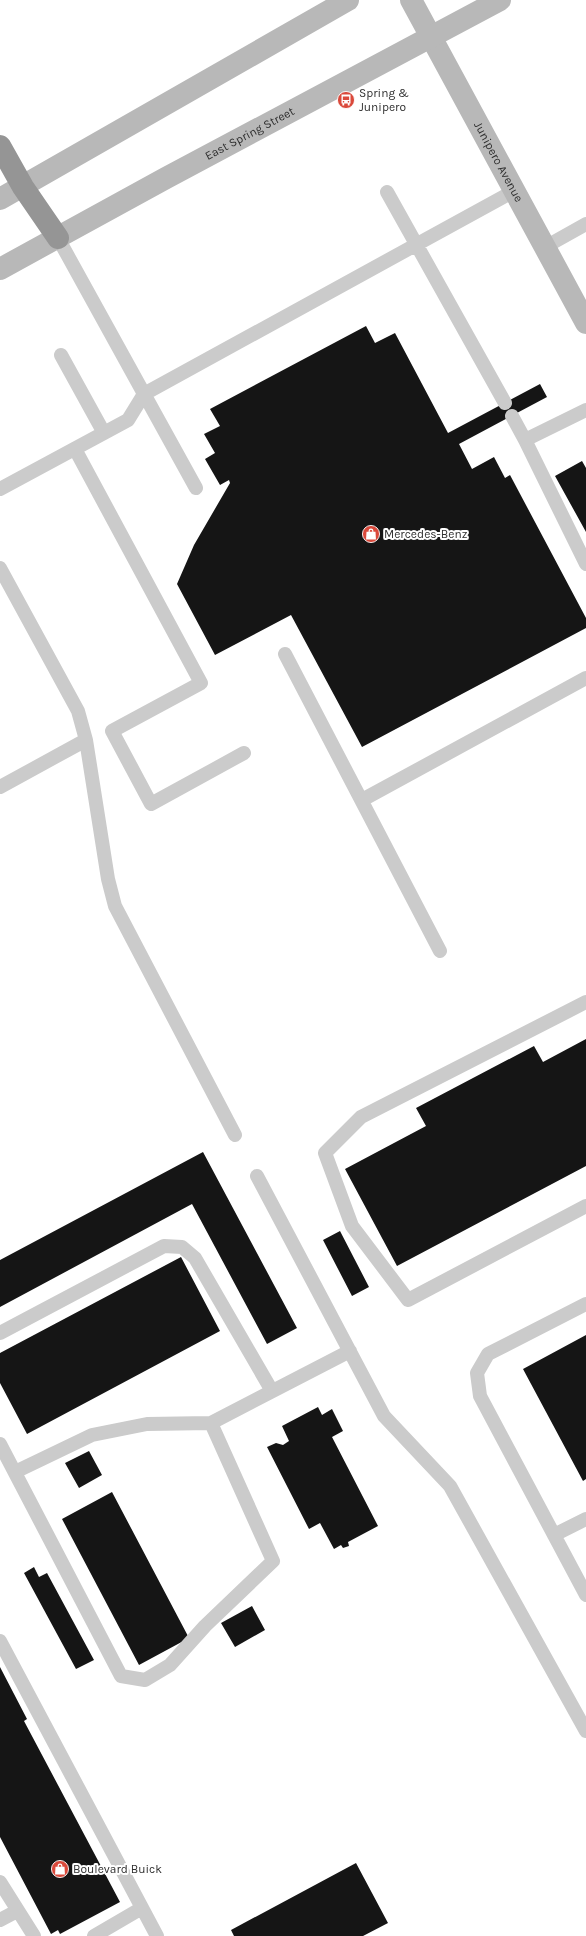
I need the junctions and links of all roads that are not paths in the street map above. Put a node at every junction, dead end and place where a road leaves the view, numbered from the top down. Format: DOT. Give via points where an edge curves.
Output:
graph roads {
  1 [pos="348,0"];
  2 [pos="411,0"];
  3 [pos="500,0"];
  4 [pos="431,37"];
  5 [pos="0,146"];
  6 [pos="23,187"];
  7 [pos="514,191"];
  8 [pos="387,192"];
  9 [pos="0,199"];
  10 [pos="586,224"];
  11 [pos="58,238"];
  12 [pos="417,245"];
  13 [pos="545,247"];
  14 [pos="0,269"];
  15 [pos="586,323"];
  16 [pos="61,355"];
  17 [pos="144,394"];
  18 [pos="504,403"];
  19 [pos="586,410"];
  20 [pos="512,416"];
  21 [pos="104,433"];
  22 [pos="525,440"];
  23 [pos="75,449"];
  24 [pos="196,488"];
  25 [pos="0,489"];
  26 [pos="586,564"];
  27 [pos="0,568"];
  28 [pos="285,654"];
  29 [pos="586,678"];
  30 [pos="86,740"];
  31 [pos="244,754"];
  32 [pos="0,787"];
  33 [pos="362,800"];
  34 [pos="440,951"];
  35 [pos="586,1002"];
  36 [pos="235,1135"];
  37 [pos="258,1176"];
  38 [pos="586,1206"];
  39 [pos="586,1304"];
  40 [pos="0,1334"];
  41 [pos="350,1351"];
  42 [pos="272,1391"];
  43 [pos="211,1423"];
  44 [pos="0,1444"];
  45 [pos="15,1472"];
  46 [pos="586,1519"];
  47 [pos="554,1535"];
  48 [pos="586,1595"];
  49 [pos="0,1641"];
  50 [pos="586,1731"];
  51 [pos="0,1882"];
  52 [pos="142,1908"];
  53 [pos="17,1911"];
  54 [pos="0,1920"];
  55 [pos="34,1936"];
  56 [pos="94,1936"];
  57 [pos="157,1936"];
  1 -- 6 [label="main road"];
  2 -- 4 [label="main road, Junipero Avenue"];
  3 -- 4 [label="main road, East Spring Street"];
  4 -- 7 [label="main road, Junipero Avenue"];
  4 -- 11 [label="main road, East Spring Street"];
  5 -- 6 [label="highway"];
  6 -- 9 [label="main road"];
  6 -- 11 [label="highway"];
  7 -- 12 [label="lane"];
  7 -- 13 [label="main road, Junipero Avenue"];
  8 -- 12 [label="lane"];
  10 -- 13 [label="lane"];
  11 -- 14 [label="main road, East Spring Street"];
  11 -- 17 [label="lane"];
  12 -- 17 [label="lane"];
  12 -- 18 [label="lane"];
  13 -- 15 [label="main road, Junipero Avenue"];
  16 -- 21 [label="lane"];
  17 -- 21 [label="lane" via="128,420"];
  17 -- 24 [label="lane"];
  19 -- 22 [label="lane"];
  20 -- 22 [label="lane"];
  21 -- 23 [label="lane"];
  22 -- 26 [label="lane"];
  23 -- 25 [label="lane"];
  23 -- 31 [label="lane" via="201,683 112,731 151,804"];
  27 -- 30 [label="lane" via="78,711"];
  28 -- 33 [label="lane"];
  29 -- 33 [label="lane"];
  30 -- 32 [label="lane"];
  30 -- 36 [label="lane" via="108,878 115,906"];
  33 -- 34 [label="lane"];
  35 -- 38 [label="lane" via="360,1117 325,1153 352,1226 408,1300"];
  37 -- 41 [label="lane"];
  39 -- 47 [label="lane" via="488,1354 477,1373 480,1396"];
  40 -- 42 [label="lane" via="164,1246 182,1247 195,1258"];
  41 -- 42 [label="lane"];
  41 -- 50 [label="lane" via="384,1416 450,1486"];
  42 -- 43 [label="lane"];
  43 -- 45 [label="lane" via="147,1424 92,1435"];
  43 -- 45 [label="lane" via="273,1560 205,1626 170,1665 146,1680 121,1676"];
  44 -- 45 [label="lane"];
  46 -- 47 [label="lane"];
  47 -- 48 [label="lane"];
  49 -- 52 [label="lane"];
  51 -- 53 [label="lane"];
  52 -- 56 [label="lane"];
  52 -- 57 [label="lane"];
  53 -- 54 [label="lane"];
  53 -- 55 [label="lane"];
}
